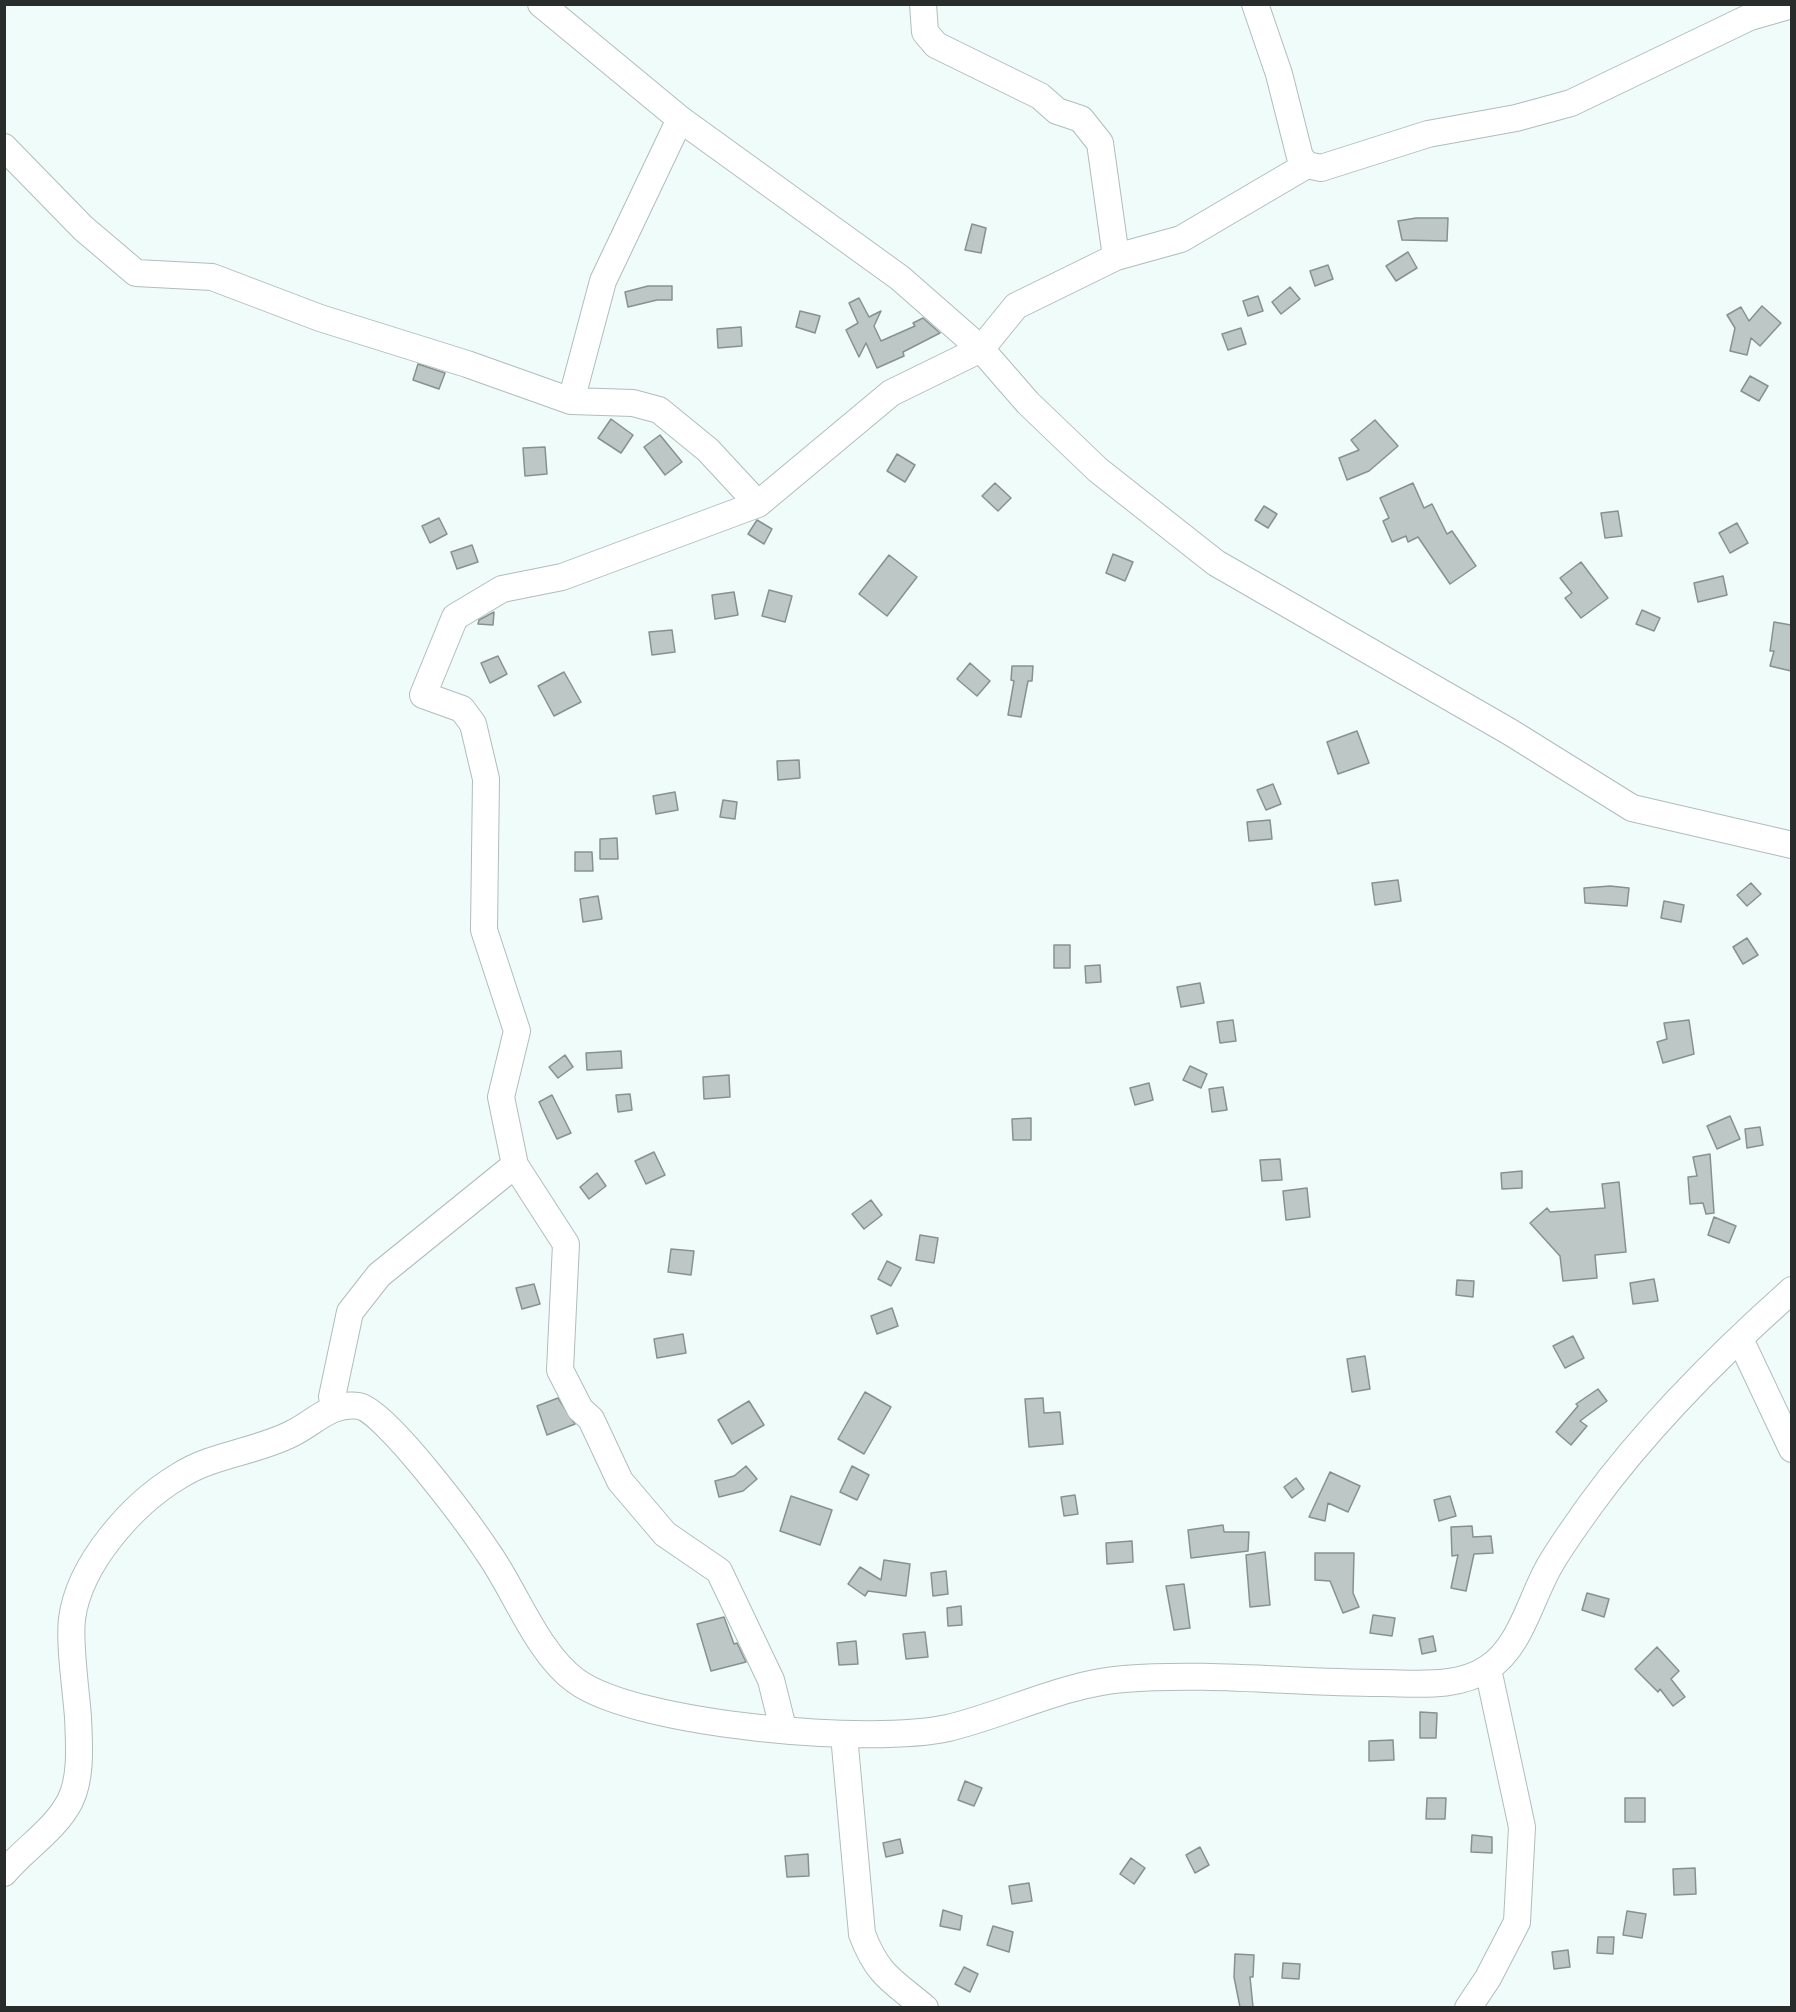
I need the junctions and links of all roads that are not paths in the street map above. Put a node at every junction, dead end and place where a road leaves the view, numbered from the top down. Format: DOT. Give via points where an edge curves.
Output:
graph roads {
  1 [pos="541,4"];
  2 [pos="923,4"];
  3 [pos="1255,4"];
  4 [pos="1791,5"];
  5 [pos="1747,11"];
  6 [pos="680,119"];
  7 [pos="4,147"];
  8 [pos="1307,165"];
  9 [pos="1116,257"];
  10 [pos="981,349"];
  11 [pos="571,401"];
  12 [pos="758,504"];
  13 [pos="1791,844"];
  14 [pos="515,1165"];
  15 [pos="1791,1290"];
  16 [pos="1740,1339"];
  17 [pos="332,1397"];
  18 [pos="1791,1449"];
  19 [pos="1488,1669"];
  20 [pos="783,1728"];
  21 [pos="844,1735"];
  22 [pos="4,1873"];
  23 [pos="925,2007"];
  24 [pos="1468,2007"];
  1 -- 6 [label="street"];
  2 -- 9 [label="street" via="925,33 936,45 1040,96 1057,111 1081,119 1100,143"];
  3 -- 8 [label="street" via="1279,74 1300,157"];
  4 -- 5 [label="street"];
  5 -- 8 [label="street" via="1571,103 1516,118 1428,134 1321,168"];
  6 -- 10 [label="street" via="900,278"];
  6 -- 11 [label="street" via="603,281"];
  7 -- 11 [label="street" via="82,228 136,273 212,277 320,318"];
  8 -- 9 [label="street" via="1181,239"];
  9 -- 10 [label="street" via="1016,306"];
  10 -- 12 [label="street" via="891,393"];
  10 -- 13 [label="street" via="1028,403 1098,470 1216,563 1510,732 1632,808"];
  11 -- 12 [label="street" via="633,403 659,410 708,450"];
  12 -- 14 [label="street" via="562,577 502,589 454,617 423,695 462,709 474,724 486,779 484,930 517,1030 501,1097"];
  14 -- 17 [label="street" via="379,1275 350,1312"];
  14 -- 20 [label="street" via="566,1244 560,1370 580,1409 591,1419 620,1481 665,1534 718,1571 771,1680"];
  15 -- 16 [label="street"];
  16 -- 18 [label="street"];
  16 -- 19 [label="street" via="1653,1427 1595,1499 1552,1560 1506,1653"];
  19 -- 21 [label="street" via="1440,1683 1122,1679 1079,1686 940,1730"];
  19 -- 24 [label="street" via="1522,1827 1517,1922"];
  20 -- 21 [label="street"];
  20 -- 22 [label="street" via="640,1709 576,1681 551,1655 488,1551 401,1441 374,1412 359,1406 333,1408 280,1440 180,1474 120,1525 96,1557 83,1582 72,1620 79,1743 72,1798 52,1826"];
  21 -- 23 [label="street" via="862,1934 871,1959 888,1980"];
}
